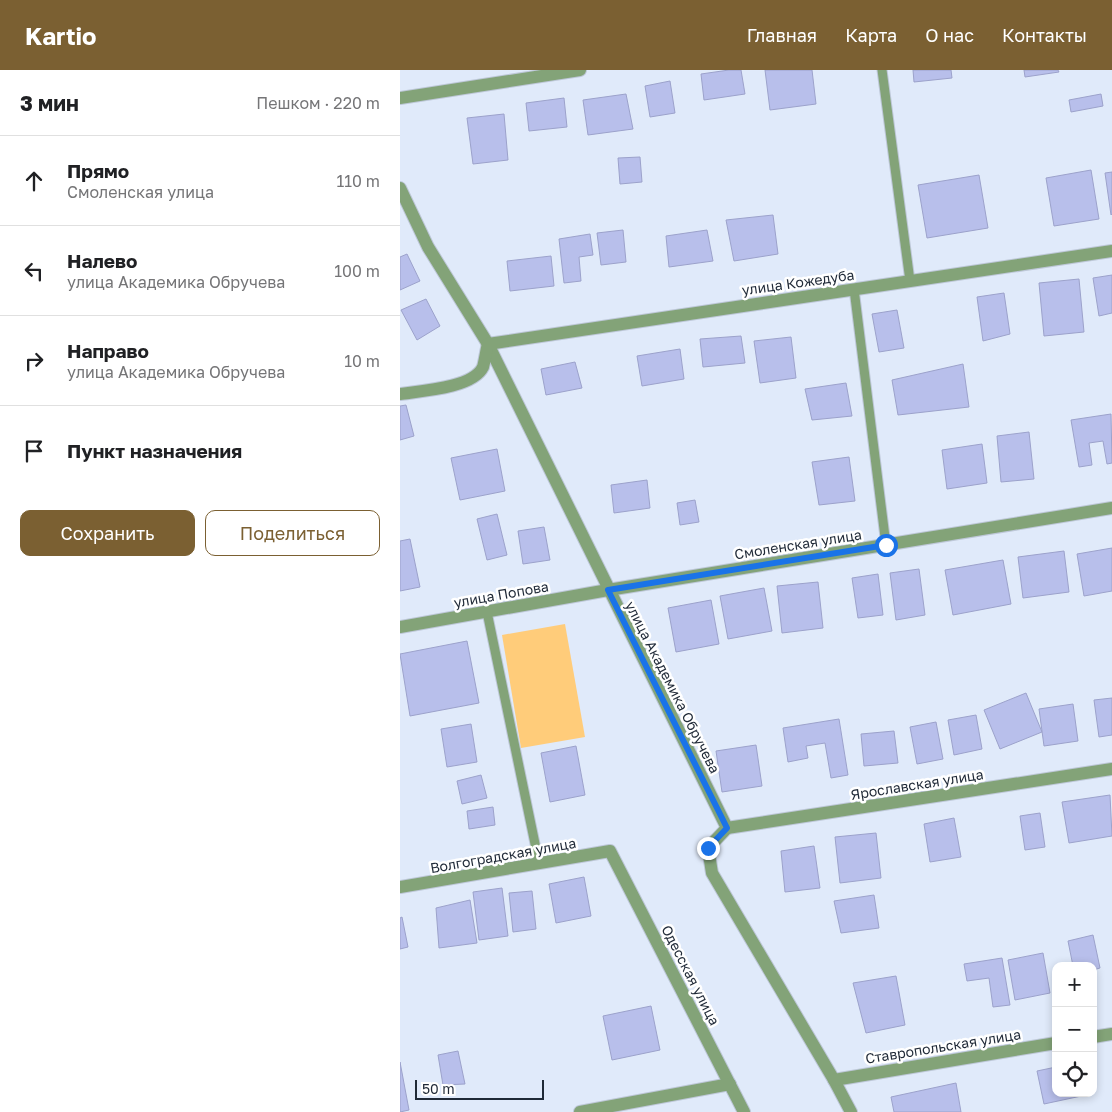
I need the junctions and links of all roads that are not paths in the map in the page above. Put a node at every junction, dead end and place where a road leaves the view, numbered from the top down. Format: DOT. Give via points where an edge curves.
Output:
graph roads {
  1 [pos="580,70"];
  2 [pos="882,70"];
  3 [pos="400,98"];
  4 [pos="400,188"];
  5 [pos="1112,251"];
  6 [pos="910,281"];
  7 [pos="854,289"];
  8 [pos="488,344"];
  9 [pos="400,394"];
  10 [pos="1112,508"];
  11 [pos="886,545"];
  12 [pos="608,590"];
  13 [pos="487,612"];
  14 [pos="400,626"];
  15 [pos="1112,769"];
  16 [pos="727,828"];
  17 [pos="610,852"];
  18 [pos="540,864"];
  19 [pos="400,887"];
  20 [pos="1112,1034"];
  21 [pos="1097,1036"];
  22 [pos="1052,1044"];
  23 [pos="834,1080"];
  24 [pos="730,1084"];
  25 [pos="580,1112"];
  26 [pos="744,1112"];
  27 [pos="851,1112"];
  1 -- 3 [label="street"];
  2 -- 6 [label="lane"];
  4 -- 8 [label="street, улица Академика Обручева" via="428,247"];
  5 -- 6 [label="street, улица Кожедуба"];
  6 -- 7 [label="street, улица Кожедуба"];
  7 -- 8 [label="street, улица Кожедуба"];
  7 -- 11 [label="lane"];
  8 -- 9 [label="street" via="482,368 469,379 449,387"];
  8 -- 12 [label="street, улица Академика Обручева"];
  10 -- 11 [label="street, Смоленская улица"];
  11 -- 12 [label="street, Смоленская улица"];
  12 -- 13 [label="street, улица Попова"];
  12 -- 16 [label="street, улица Академика Обручева"];
  13 -- 14 [label="street, улица Попова"];
  13 -- 18 [label="lane"];
  15 -- 16 [label="street, Ярославская улица"];
  16 -- 23 [label="street" via="708,848 712,873"];
  17 -- 18 [label="street, Волгоградская улица"];
  17 -- 24 [label="street, Одесская улица"];
  18 -- 19 [label="street, Волгоградская улица"];
  20 -- 21 [label="street"];
  22 -- 23 [label="street, Ставропольская улица"];
  23 -- 27 [label="street"];
  24 -- 25 [label="street"];
  24 -- 26 [label="street, Одесская улица"];
}
